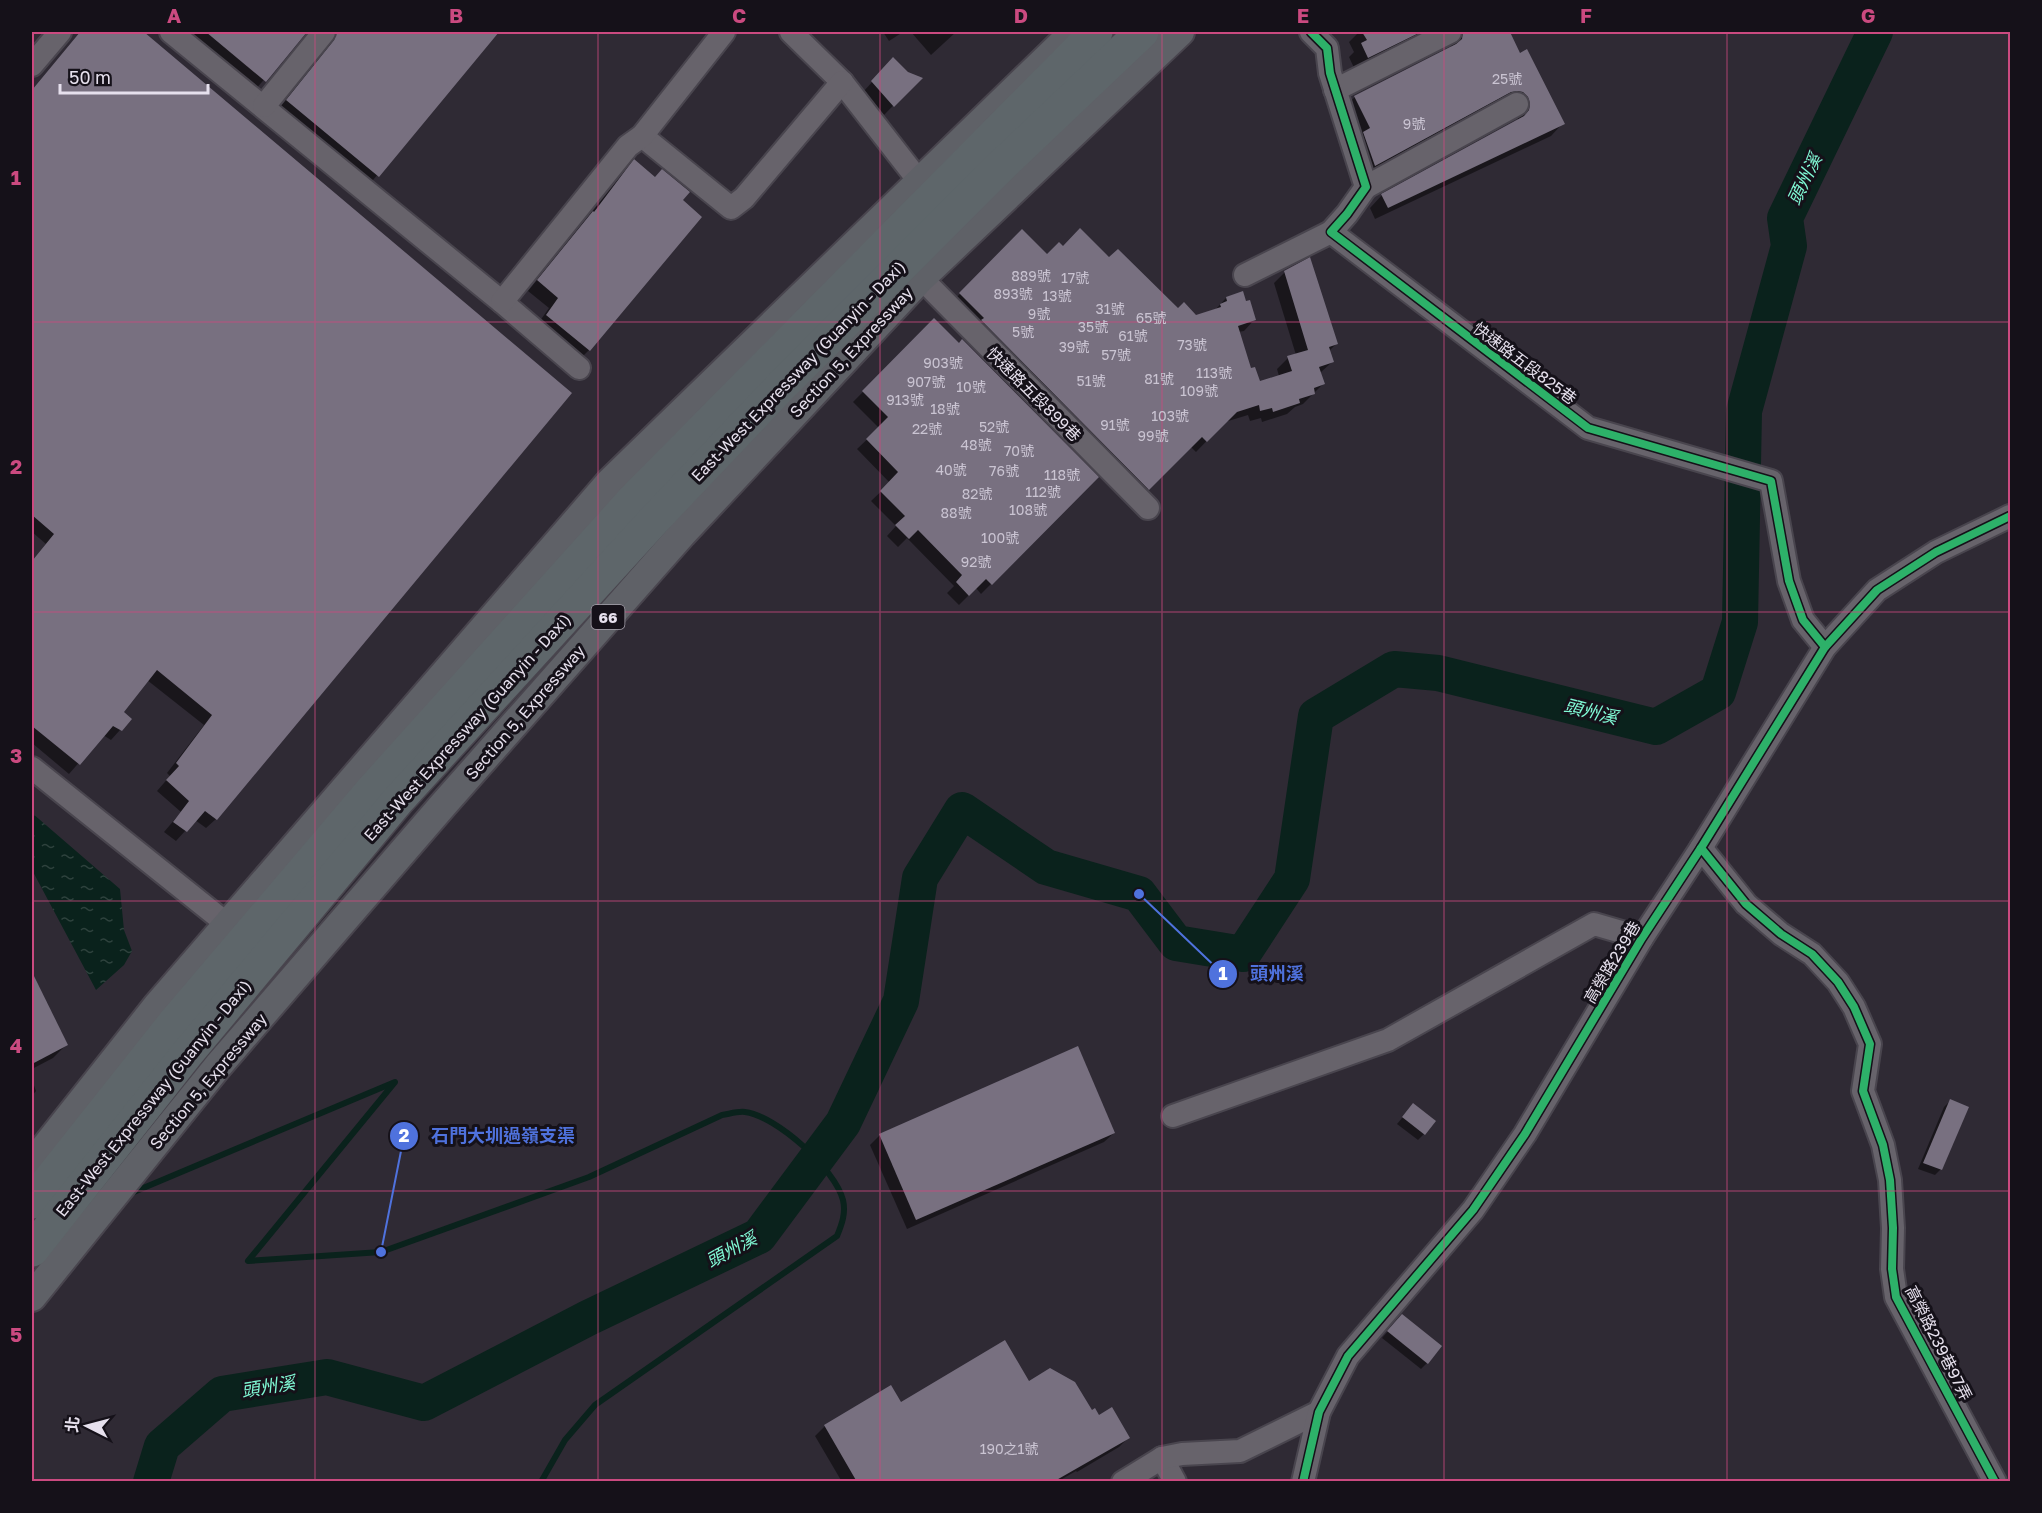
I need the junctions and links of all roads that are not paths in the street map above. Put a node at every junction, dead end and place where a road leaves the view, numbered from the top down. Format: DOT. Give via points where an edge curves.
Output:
graph roads {
  1 [pos="60,32"];
  2 [pos="171,32"];
  3 [pos="324,32"];
  4 [pos="724,32"];
  5 [pos="792,32"];
  6 [pos="1074,32"];
  7 [pos="1096,32"];
  8 [pos="1142,32"];
  9 [pos="1180,32"];
  10 [pos="1311,32"];
  11 [pos="1450,32"];
  12 [pos="32,65"];
  13 [pos="842,82"];
  14 [pos="1335,90"];
  15 [pos="1517,104"];
  16 [pos="264,106"];
  17 [pos="642,136"];
  18 [pos="919,181"];
  19 [pos="1366,187"];
  20 [pos="1331,232"];
  21 [pos="1245,275"];
  22 [pos="921,278"];
  23 [pos="502,302"];
  24 [pos="579,368"];
  25 [pos="1148,508"];
  26 [pos="2010,516"];
  27 [pos="1825,647"];
  28 [pos="32,768"];
  29 [pos="1701,848"];
  30 [pos="227,924"];
  31 [pos="1642,938"];
  32 [pos="1173,1116"];
  33 [pos="32,1164"];
  34 [pos="32,1202"];
  35 [pos="32,1251"];
  36 [pos="32,1297"];
  37 [pos="1319,1412"];
  38 [pos="1162,1458"];
  39 [pos="1123,1482"];
  40 [pos="1175,1482"];
  41 [pos="1303,1482"];
  42 [pos="1995,1482"];
  1 -- 12 [label="street"];
  2 -- 16 [label="street"];
  3 -- 16 [label="street"];
  4 -- 17 [label="street"];
  5 -- 13 [label="street"];
  6 -- 18 [label="main road"];
  7 -- 34 [label="highway, East-West Expressway (Guanyin - Daxi)" via="633,500 373,789 174,1023"];
  8 -- 35 [label="highway, East-West Expressway (Guanyin - Daxi) / 66" via="1002,165 784,383 399,799 186,1055"];
  9 -- 22 [label="main road, Section 5, Expressway / 66"];
  10 -- 14 [label="street" via="1327,48"];
  11 -- 14 [label="street"];
  13 -- 17 [label="street" via="744,198 731,208"];
  13 -- 18 [label="street"];
  14 -- 19 [label="street"];
  15 -- 19 [label="street"];
  16 -- 23 [label="street"];
  17 -- 23 [label="street" via="628,146"];
  18 -- 30 [label="main road" via="610,482"];
  19 -- 20 [label="street"];
  20 -- 21 [label="street"];
  20 -- 27 [label="street, 快速路五段825巷" via="1588,428 1771,481 1788,581 1803,620"];
  22 -- 25 [label="street, 快速路五段899巷"];
  22 -- 36 [label="main road, Section 5, Expressway / 66" via="681,534 443,805 218,1066"];
  23 -- 24 [label="street"];
  26 -- 27 [label="street, 高榮路239巷" via="1936,552 1877,590"];
  27 -- 29 [label="street, 高榮路239巷"];
  28 -- 30 [label="street"];
  29 -- 31 [label="street, 高榮路239巷"];
  29 -- 42 [label="street, 高榮路239巷97弄" via="1746,904 1812,954 1854,1007 1870,1044 1863,1091 1883,1145 1890,1180 1896,1298"];
  30 -- 33 [label="main road"];
  31 -- 32 [label="street" via="1594,924 1388,1040"];
  31 -- 37 [label="street, 高榮路239巷" via="1525,1134 1473,1210 1348,1356"];
  37 -- 38 [label="street" via="1240,1451"];
  37 -- 41 [label="street, 高榮路239巷"];
  38 -- 39 [label="street"];
  38 -- 40 [label="street"];
}
